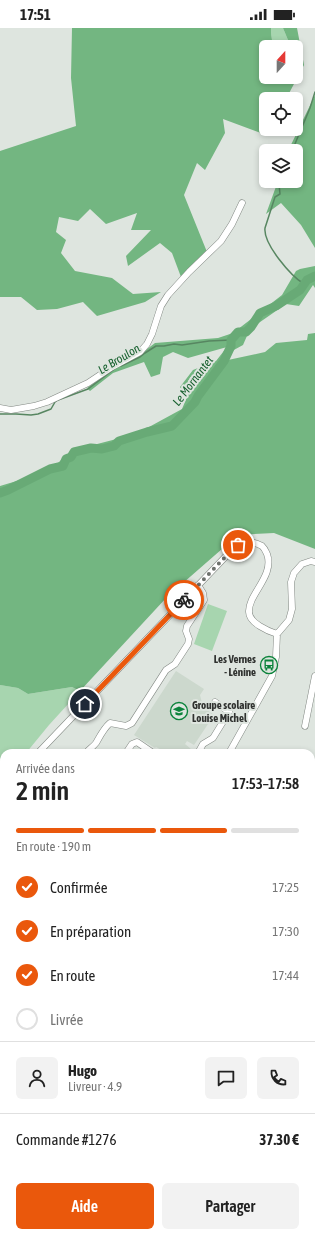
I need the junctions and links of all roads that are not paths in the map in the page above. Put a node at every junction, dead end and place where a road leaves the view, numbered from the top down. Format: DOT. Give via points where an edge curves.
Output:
graph roads {
  1 [pos="242,203"];
  2 [pos="0,408"];
  3 [pos="315,562"];
  4 [pos="198,585"];
  5 [pos="277,634"];
  6 [pos="315,676"];
  7 [pos="314,689"];
  8 [pos="215,702"];
  9 [pos="305,726"];
  10 [pos="42,749"];
  11 [pos="88,749"];
  12 [pos="129,749"];
  13 [pos="148,749"];
  14 [pos="200,749"];
  15 [pos="231,749"];
  1 -- 2 [label="street" via="221,241 168,295 161,306 147,344 140,352 88,383 47,402 11,410"];
  3 -- 5 [label="street" via="302,564 294,573 291,582 292,609 289,620"];
  4 -- 5 [label="street" via="238,545 246,542 256,543 264,548 268,558 267,572 249,612 253,621"];
  4 -- 10 [label="street"];
  4 -- 11 [label="street" via="204,600 187,626 188,644 175,664 166,670 132,723 126,726 110,723"];
  5 -- 15 [label="street" via="272,676"];
  6 -- 7 [label="street"];
  7 -- 9 [label="street"];
  8 -- 14 [label="street" via="229,712 213,738"];
  12 -- 13 [label="street" via="137,742"];
}
